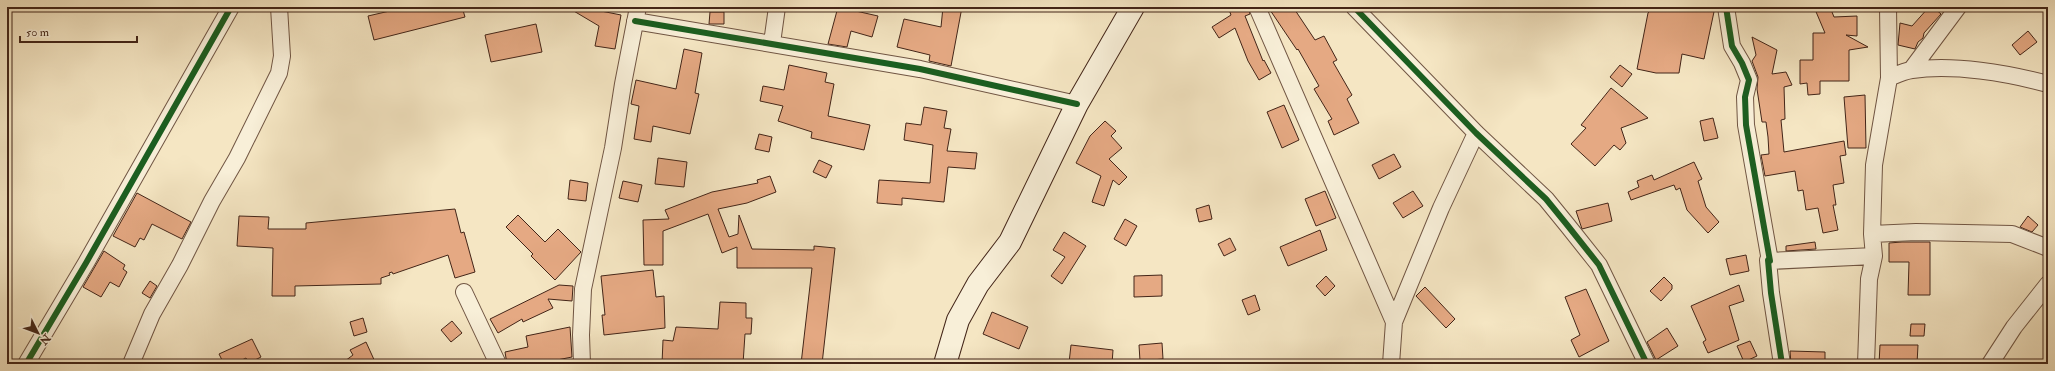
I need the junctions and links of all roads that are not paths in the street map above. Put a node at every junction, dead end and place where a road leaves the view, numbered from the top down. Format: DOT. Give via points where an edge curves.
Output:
graph roads {
  1 [pos="231,7"];
  2 [pos="279,7"];
  3 [pos="777,7"];
  4 [pos="1133,7"];
  5 [pos="1257,7"];
  6 [pos="1354,7"];
  7 [pos="1726,7"];
  8 [pos="1888,7"];
  9 [pos="1958,7"];
  10 [pos="636,12"];
  11 [pos="772,43"];
  12 [pos="1911,70"];
  13 [pos="1889,78"];
  14 [pos="2048,84"];
  15 [pos="1077,104"];
  16 [pos="1476,133"];
  17 [pos="1872,234"];
  18 [pos="2048,248"];
  19 [pos="1874,256"];
  20 [pos="1770,261"];
  21 [pos="2048,284"];
  22 [pos="464,292"];
  23 [pos="1394,322"];
  24 [pos="26,364"];
  25 [pos="131,364"];
  26 [pos="498,364"];
  27 [pos="582,364"];
  28 [pos="945,364"];
  29 [pos="1391,364"];
  30 [pos="1647,364"];
  31 [pos="1782,364"];
  32 [pos="1866,364"];
  33 [pos="1990,364"];
  1 -- 24 [label="street"];
  2 -- 25 [label="street" via="282,56 279,73 237,158 152,314"];
  3 -- 11 [label="street"];
  4 -- 15 [label="main road"];
  5 -- 23 [label="street"];
  6 -- 16 [label="street"];
  7 -- 20 [label="street" via="1732,46 1749,80 1746,125"];
  8 -- 13 [label="street"];
  9 -- 12 [label="street"];
  10 -- 11 [label="street"];
  10 -- 27 [label="street" via="613,148 583,290"];
  11 -- 15 [label="street" via="920,68"];
  12 -- 13 [label="street"];
  12 -- 14 [label="street" via="1969,70"];
  13 -- 17 [label="street" via="1874,165"];
  15 -- 28 [label="main road" via="1010,242 978,284 958,320"];
  16 -- 23 [label="street" via="1441,208"];
  16 -- 30 [label="street" via="1546,199 1599,265"];
  17 -- 18 [label="street" via="2012,234"];
  17 -- 19 [label="street"];
  19 -- 20 [label="street"];
  19 -- 32 [label="street" via="1869,279"];
  20 -- 31 [label="street" via="1768,260 1771,293"];
  21 -- 33 [label="street" via="2014,327"];
  22 -- 26 [label="street"];
  23 -- 29 [label="street"];
}
